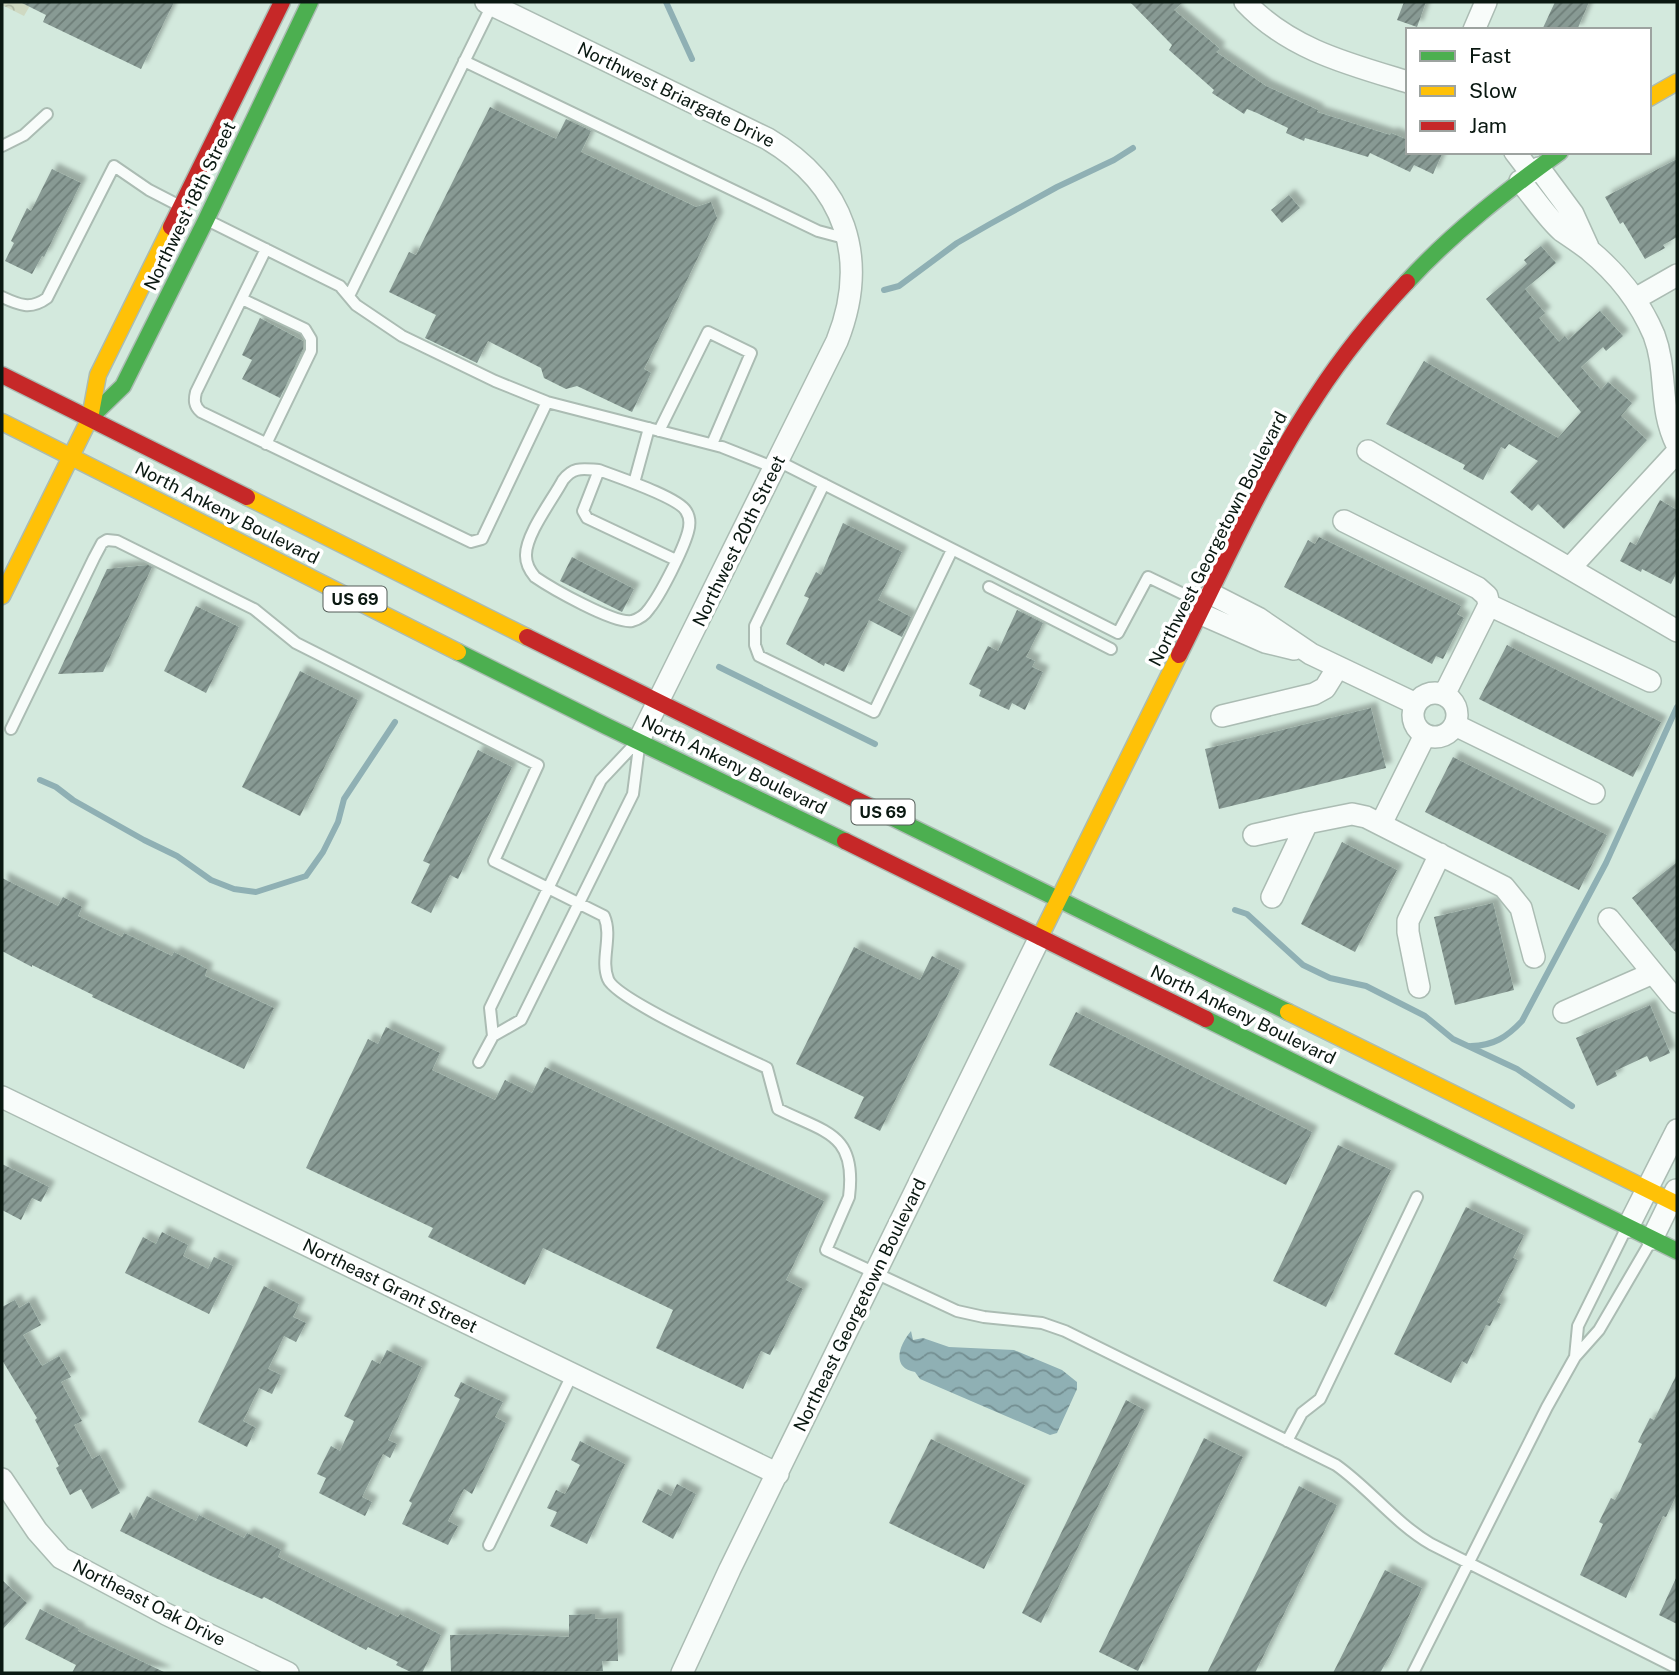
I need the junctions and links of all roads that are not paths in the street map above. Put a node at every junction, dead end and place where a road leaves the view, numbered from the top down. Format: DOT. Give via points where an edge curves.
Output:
graph roads {
  1 [pos="282,2"];
  2 [pos="310,2"];
  3 [pos="1245,2"];
  4 [pos="1486,2"];
  5 [pos="489,3"];
  6 [pos="1475,28"];
  7 [pos="464,61"];
  8 [pos="1406,81"];
  9 [pos="1677,82"];
  10 [pos="1651,97"];
  11 [pos="47,114"];
  12 [pos="2,146"];
  13 [pos="1516,154"];
  14 [pos="1557,154"];
  15 [pos="1530,174"];
  16 [pos="181,206"];
  17 [pos="206,220"];
  18 [pos="848,239"];
  19 [pos="266,249"];
  20 [pos="1677,275"];
  21 [pos="349,296"];
  22 [pos="2,297"];
  23 [pos="242,299"];
  24 [pos="1635,299"];
  25 [pos="837,341"];
  26 [pos="2,375"];
  27 [pos="547,402"];
  28 [pos="90,418"];
  29 [pos="2,422"];
  30 [pos="654,430"];
  31 [pos="266,444"];
  32 [pos="712,444"];
  33 [pos="1677,446"];
  34 [pos="1368,451"];
  35 [pos="1677,452"];
  36 [pos="72,456"];
  37 [pos="776,465"];
  38 [pos="599,470"];
  39 [pos="634,483"];
  40 [pos="824,484"];
  41 [pos="1344,521"];
  42 [pos="952,550"];
  43 [pos="676,559"];
  44 [pos="1570,568"];
  45 [pos="989,587"];
  46 [pos="2,596"];
  47 [pos="1206,604"];
  48 [pos="1489,605"];
  49 [pos="1677,631"];
  50 [pos="1111,649"];
  51 [pos="1338,667"];
  52 [pos="1650,681"];
  53 [pos="1444,695"];
  54 [pos="660,702"];
  55 [pos="1416,704"];
  56 [pos="1222,716"];
  57 [pos="1455,725"];
  58 [pos="11,729"];
  59 [pos="1425,735"];
  60 [pos="639,740"];
  61 [pos="1594,793"];
  62 [pos="1307,822"];
  63 [pos="1381,824"];
  64 [pos="1254,835"];
  65 [pos="1440,854"];
  66 [pos="549,888"];
  67 [pos="1272,897"];
  68 [pos="1059,898"];
  69 [pos="579,903"];
  70 [pos="1609,919"];
  71 [pos="1040,937"];
  72 [pos="1534,957"];
  73 [pos="1653,972"];
  74 [pos="1419,987"];
  75 [pos="1677,1002"];
  76 [pos="1564,1012"];
  77 [pos="493,1036"];
  78 [pos="478,1062"];
  79 [pos="2,1097"];
  80 [pos="1677,1130"];
  81 [pos="1647,1190"];
  82 [pos="1417,1197"];
  83 [pos="1675,1198"];
  84 [pos="1628,1227"];
  85 [pos="1652,1239"];
  86 [pos="1677,1251"];
  87 [pos="876,1274"];
  88 [pos="1575,1357"];
  89 [pos="572,1375"];
  90 [pos="1287,1441"];
  91 [pos="778,1474"];
  92 [pos="2,1479"];
  93 [pos="489,1545"];
  94 [pos="1468,1563"];
  95 [pos="1677,1668"];
  96 [pos="288,1673"];
  97 [pos="682,1673"];
  98 [pos="1413,1673"];
  1 -- 16 [label="main road"];
  2 -- 17 [label="main road, Northwest 18th Street"];
  3 -- 8 [label="street" via="1299,44 1337,61"];
  4 -- 6 [label="street"];
  5 -- 7 [label="lane"];
  5 -- 18 [label="street, Northwest Briargate Drive" via="789,152 826,189"];
  7 -- 18 [label="lane" via="818,231"];
  7 -- 21 [label="lane"];
  9 -- 10 [label="main road"];
  11 -- 12 [label="lane" via="24,135"];
  13 -- 15 [label="street"];
  14 -- 15 [label="main road, Northwest Georgetown Boulevard"];
  15 -- 24 [label="street" via="1573,214 1588,249"];
  15 -- 47 [label="main road, Northwest Georgetown Boulevard" via="1435,252 1354,343 1292,433"];
  16 -- 22 [label="lane" via="114,166 47,298 28,306"];
  16 -- 28 [label="main road" via="98,375"];
  17 -- 19 [label="lane"];
  17 -- 28 [label="main road, Northwest 18th Street" via="123,386"];
  18 -- 25 [label="street, Northwest Briargate Drive" via="851,291"];
  19 -- 21 [label="lane" via="340,286"];
  19 -- 23 [label="lane"];
  20 -- 24 [label="street"];
  21 -- 27 [label="lane" via="402,336"];
  23 -- 31 [label="lane" via="305,329 311,339 311,351"];
  23 -- 31 [label="lane" via="194,400 201,412"];
  24 -- 33 [label="street" via="1654,336 1664,407"];
  25 -- 37 [label="street, Northwest 20th Street"];
  26 -- 28 [label="main road, North Ankeny Boulevard / US 69"];
  27 -- 30 [label="lane"];
  27 -- 31 [label="lane" via="482,539 476,542"];
  28 -- 36 [label="main road"];
  28 -- 54 [label="main road, North Ankeny Boulevard / US 69"];
  29 -- 36 [label="main road, North Ankeny Boulevard / US 69"];
  30 -- 32 [label="lane"];
  30 -- 32 [label="lane" via="708,332 751,353"];
  30 -- 39 [label="lane"];
  32 -- 37 [label="lane"];
  34 -- 44 [label="street"];
  35 -- 44 [label="street"];
  36 -- 46 [label="main road"];
  36 -- 60 [label="main road, North Ankeny Boulevard / US 69"];
  37 -- 40 [label="lane"];
  37 -- 54 [label="street, Northwest 20th Street"];
  38 -- 39 [label="lane"];
  38 -- 43 [label="lane" via="584,503 587,518"];
  38 -- 43 [label="lane" via="577,468 563,480 528,542 526,557 535,577 614,620 631,621 651,608"];
  39 -- 43 [label="lane" via="685,508 689,531"];
  40 -- 42 [label="lane"];
  40 -- 42 [label="lane" via="755,626 759,656 874,712"];
  41 -- 48 [label="street" via="1478,588"];
  42 -- 47 [label="lane" via="1118,634 1148,577"];
  44 -- 49 [label="street"];
  45 -- 50 [label="lane"];
  47 -- 51 [label="street" via="1258,618"];
  47 -- 68 [label="main road, Northwest Georgetown Boulevard"];
  48 -- 52 [label="street"];
  48 -- 53 [label="street"];
  51 -- 55 [label="street"];
  51 -- 56 [label="street" via="1325,688 1314,694"];
  53 -- 55 [label="street" via="1426,695"];
  53 -- 57 [label="street" via="1454,703"];
  54 -- 60 [label="street, Northwest 20th Street"];
  54 -- 68 [label="main road, North Ankeny Boulevard / US 69"];
  55 -- 59 [label="street" via="1412,718"];
  57 -- 59 [label="street" via="1442,736"];
  57 -- 61 [label="street"];
  58 -- 66 [label="lane" via="93,558 102,543 117,541 254,609 296,643 538,765 494,861"];
  59 -- 63 [label="street"];
  60 -- 66 [label="lane" via="601,780"];
  60 -- 69 [label="lane" via="633,793"];
  60 -- 71 [label="main road, North Ankeny Boulevard / US 69"];
  62 -- 63 [label="street" via="1352,814"];
  62 -- 64 [label="street"];
  62 -- 67 [label="street"];
  63 -- 65 [label="street"];
  65 -- 72 [label="street" via="1512,894 1521,908"];
  65 -- 74 [label="street" via="1408,921"];
  66 -- 69 [label="lane"];
  66 -- 77 [label="lane" via="490,1008"];
  68 -- 71 [label="main road, Northwest Georgetown Boulevard"];
  68 -- 81 [label="main road, North Ankeny Boulevard / US 69"];
  69 -- 77 [label="lane" via="522,1020"];
  69 -- 87 [label="lane" via="604,916 609,928 606,970 614,988 767,1068 778,1109 838,1139 850,1161 851,1187 826,1250"];
  70 -- 73 [label="street"];
  71 -- 84 [label="main road, North Ankeny Boulevard / US 69"];
  71 -- 87 [label="street, Northeast Georgetown Boulevard"];
  73 -- 75 [label="street"];
  73 -- 76 [label="street"];
  77 -- 78 [label="lane"];
  79 -- 89 [label="street, Northeast Grant Street"];
  80 -- 81 [label="street"];
  81 -- 83 [label="main road, North Ankeny Boulevard / US 69"];
  81 -- 84 [label="street"];
  82 -- 90 [label="lane" via="1320,1399 1301,1413"];
  83 -- 85 [label="street"];
  84 -- 85 [label="main road, North Ankeny Boulevard / US 69"];
  84 -- 88 [label="lane" via="1578,1326"];
  85 -- 86 [label="main road, North Ankeny Boulevard / US 69"];
  85 -- 88 [label="lane" via="1599,1330"];
  87 -- 90 [label="lane" via="957,1311 1042,1323 1065,1331"];
  87 -- 91 [label="street, Northeast Georgetown Boulevard"];
  88 -- 94 [label="lane"];
  89 -- 91 [label="street, Northeast Grant Street"];
  89 -- 93 [label="lane"];
  90 -- 94 [label="lane" via="1336,1465 1413,1533"];
  91 -- 97 [label="street, Northeast Georgetown Boulevard"];
  92 -- 96 [label="street, Northeast Oak Drive" via="61,1558"];
  94 -- 95 [label="lane"];
  94 -- 98 [label="lane"];
}
